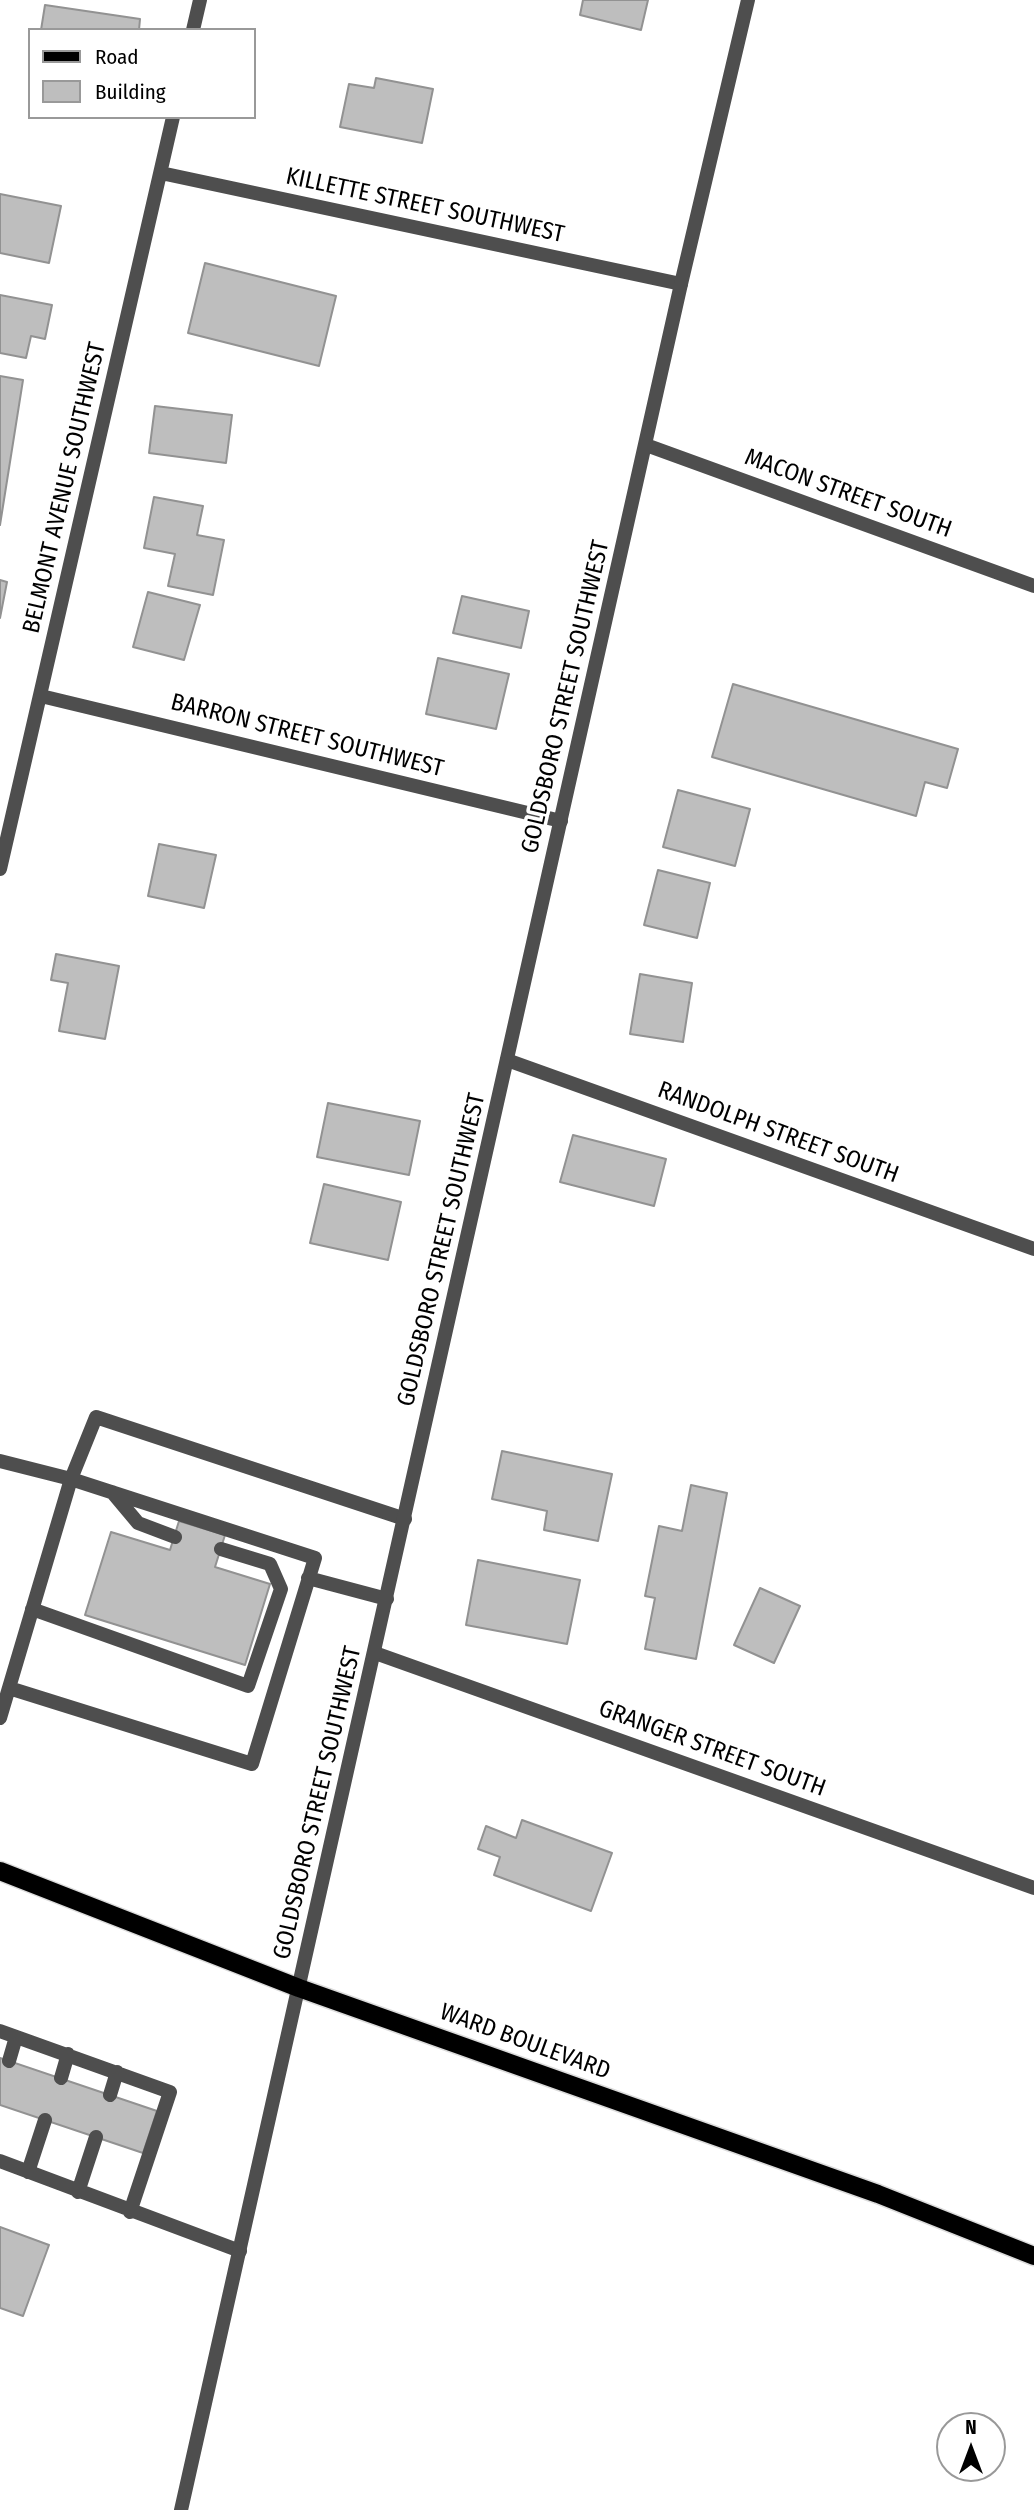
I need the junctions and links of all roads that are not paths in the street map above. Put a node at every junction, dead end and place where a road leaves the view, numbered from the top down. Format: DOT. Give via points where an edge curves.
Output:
graph roads {
  1 [pos="200,0"];
  2 [pos="748,0"];
  3 [pos="193,28"];
  4 [pos="173,119"];
  5 [pos="161,173"];
  6 [pos="681,284"];
  7 [pos="646,445"];
  8 [pos="1034,586"];
  9 [pos="41,696"];
  10 [pos="561,821"];
  11 [pos="0,869"];
  12 [pos="507,1060"];
  13 [pos="1034,1250"];
  14 [pos="0,1461"];
  15 [pos="71,1479"];
  16 [pos="112,1492"];
  17 [pos="405,1519"];
  18 [pos="175,1536"];
  19 [pos="221,1549"];
  20 [pos="308,1578"];
  21 [pos="387,1599"];
  22 [pos="32,1609"];
  23 [pos="375,1653"];
  24 [pos="9,1688"];
  25 [pos="0,1718"];
  26 [pos="0,1871"];
  27 [pos="1034,1888"];
  28 [pos="299,1988"];
  29 [pos="0,2031"];
  30 [pos="16,2036"];
  31 [pos="68,2054"];
  32 [pos="9,2061"];
  33 [pos="117,2072"];
  34 [pos="61,2078"];
  35 [pos="110,2095"];
  36 [pos="45,2120"];
  37 [pos="96,2137"];
  38 [pos="0,2161"];
  39 [pos="27,2172"];
  40 [pos="78,2192"];
  41 [pos="130,2212"];
  42 [pos="240,2251"];
  43 [pos="1034,2256"];
  44 [pos="181,2510"];
  1 -- 3 [label="street"];
  2 -- 6 [label="street, GOLDSBORO STREET SOUTHWEST"];
  4 -- 5 [label="street, BELMONT AVENUE SOUTHWEST"];
  5 -- 6 [label="street, KILLETTE STREET SOUTHWEST"];
  5 -- 9 [label="street, BELMONT AVENUE SOUTHWEST"];
  6 -- 7 [label="street, GOLDSBORO STREET SOUTHWEST"];
  7 -- 8 [label="street, MACON STREET SOUTH"];
  7 -- 10 [label="street, GOLDSBORO STREET SOUTHWEST"];
  9 -- 10 [label="street, BARRON STREET SOUTHWEST"];
  9 -- 11 [label="street, BELMONT AVENUE SOUTHWEST"];
  10 -- 12 [label="street, GOLDSBORO STREET SOUTHWEST"];
  12 -- 13 [label="street, RANDOLPH STREET SOUTH"];
  12 -- 17 [label="street, GOLDSBORO STREET SOUTHWEST"];
  14 -- 15 [label="street"];
  15 -- 16 [label="street"];
  15 -- 17 [label="street" via="96,1417"];
  15 -- 22 [label="street"];
  16 -- 18 [label="street" via="138,1523"];
  16 -- 20 [label="street" via="315,1558"];
  17 -- 21 [label="street, GOLDSBORO STREET SOUTHWEST"];
  19 -- 22 [label="street" via="270,1564 281,1589 248,1686"];
  20 -- 21 [label="street"];
  20 -- 24 [label="street" via="252,1764"];
  21 -- 23 [label="street, GOLDSBORO STREET SOUTHWEST"];
  22 -- 24 [label="street"];
  23 -- 27 [label="street, GRANGER STREET SOUTH"];
  23 -- 28 [label="street, GOLDSBORO STREET SOUTHWEST"];
  24 -- 25 [label="street"];
  26 -- 28 [label="main road, WARD BOULEVARD"];
  28 -- 42 [label="street, GOLDSBORO STREET SOUTHWEST"];
  28 -- 43 [label="main road, WARD BOULEVARD" via="878,2194"];
  29 -- 30 [label="street"];
  30 -- 31 [label="street"];
  30 -- 32 [label="street"];
  31 -- 33 [label="street"];
  31 -- 34 [label="street"];
  33 -- 35 [label="street"];
  33 -- 41 [label="street" via="170,2092"];
  36 -- 39 [label="street"];
  37 -- 40 [label="street"];
  38 -- 39 [label="street"];
  39 -- 40 [label="street"];
  40 -- 41 [label="street"];
  41 -- 42 [label="street"];
  42 -- 44 [label="street, GOLDSBORO STREET SOUTHWEST"];
}
